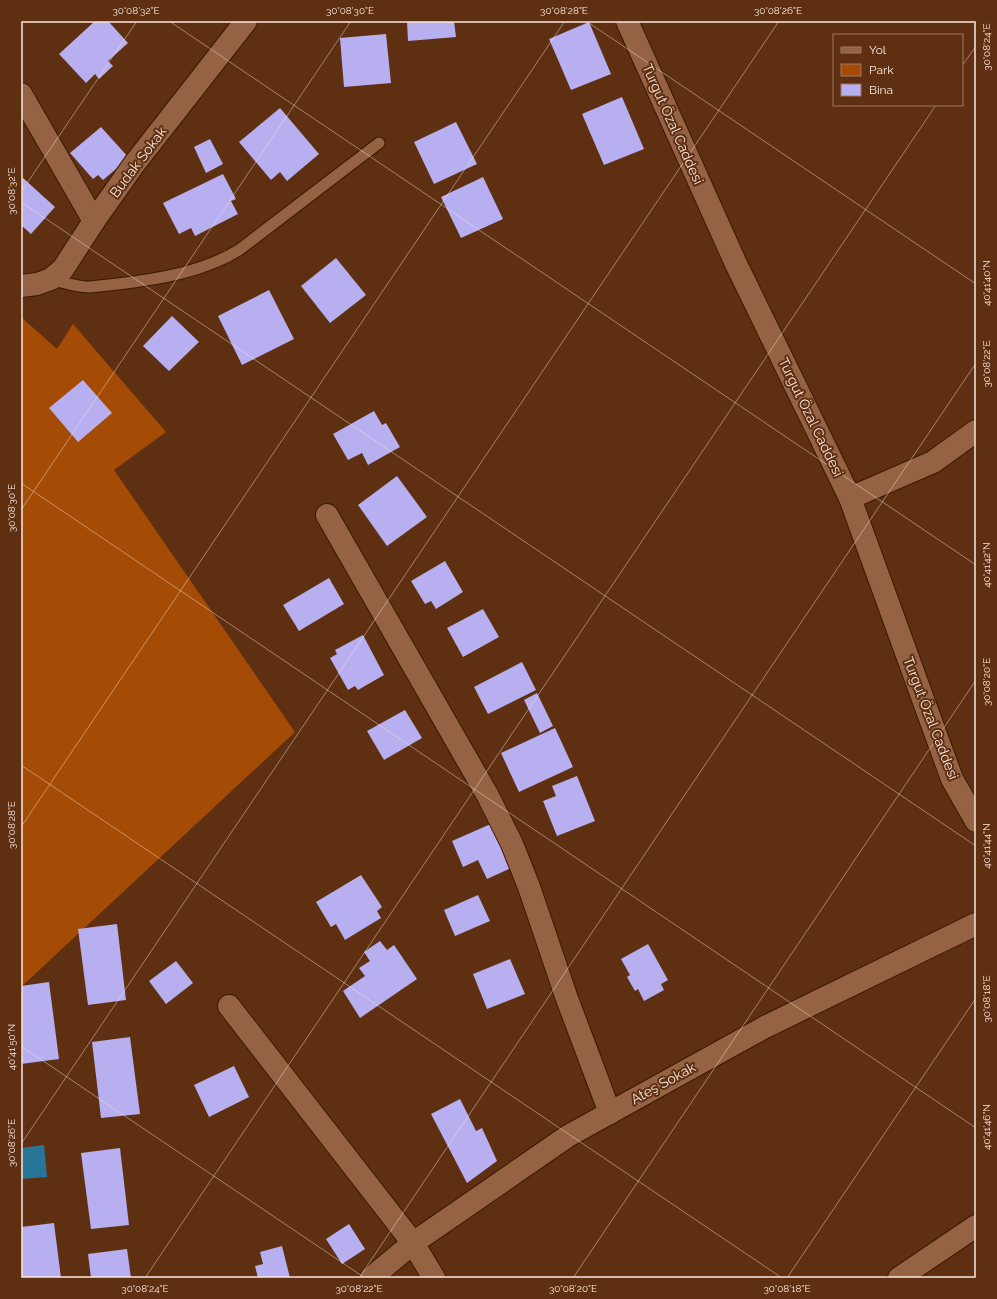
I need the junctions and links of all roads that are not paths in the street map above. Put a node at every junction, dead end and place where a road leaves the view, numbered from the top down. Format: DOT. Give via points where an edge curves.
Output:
graph roads {
  1 [pos="246,21"];
  2 [pos="627,21"];
  3 [pos="21,94"];
  4 [pos="379,144"];
  5 [pos="94,221"];
  6 [pos="51,279"];
  7 [pos="21,286"];
  8 [pos="976,431"];
  9 [pos="850,498"];
  10 [pos="327,516"];
  11 [pos="976,821"];
  12 [pos="976,924"];
  13 [pos="229,1006"];
  14 [pos="610,1113"];
  15 [pos="976,1226"];
  16 [pos="413,1243"];
  17 [pos="371,1278"];
  18 [pos="434,1278"];
  19 [pos="899,1278"];
  1 -- 5 [label="street, Budak Sokak"];
  2 -- 9 [label="street, Turgut Özal Caddesi" via="736,264"];
  3 -- 5 [label="street"];
  4 -- 6 [label="lane" via="223,260 151,280 90,287"];
  5 -- 6 [label="street, Budak Sokak" via="63,269"];
  6 -- 7 [label="street, Budak Sokak"];
  8 -- 9 [label="street" via="933,462"];
  9 -- 11 [label="street, Turgut Özal Caddesi" via="952,779"];
  10 -- 14 [label="street" via="488,796 512,844"];
  12 -- 14 [label="street, Ateş Sokak" via="765,1026"];
  13 -- 16 [label="street"];
  14 -- 16 [label="street, Ateş Sokak" via="568,1136"];
  15 -- 19 [label="street"];
  16 -- 17 [label="street, Ateş Sokak"];
  16 -- 18 [label="street"];
}
